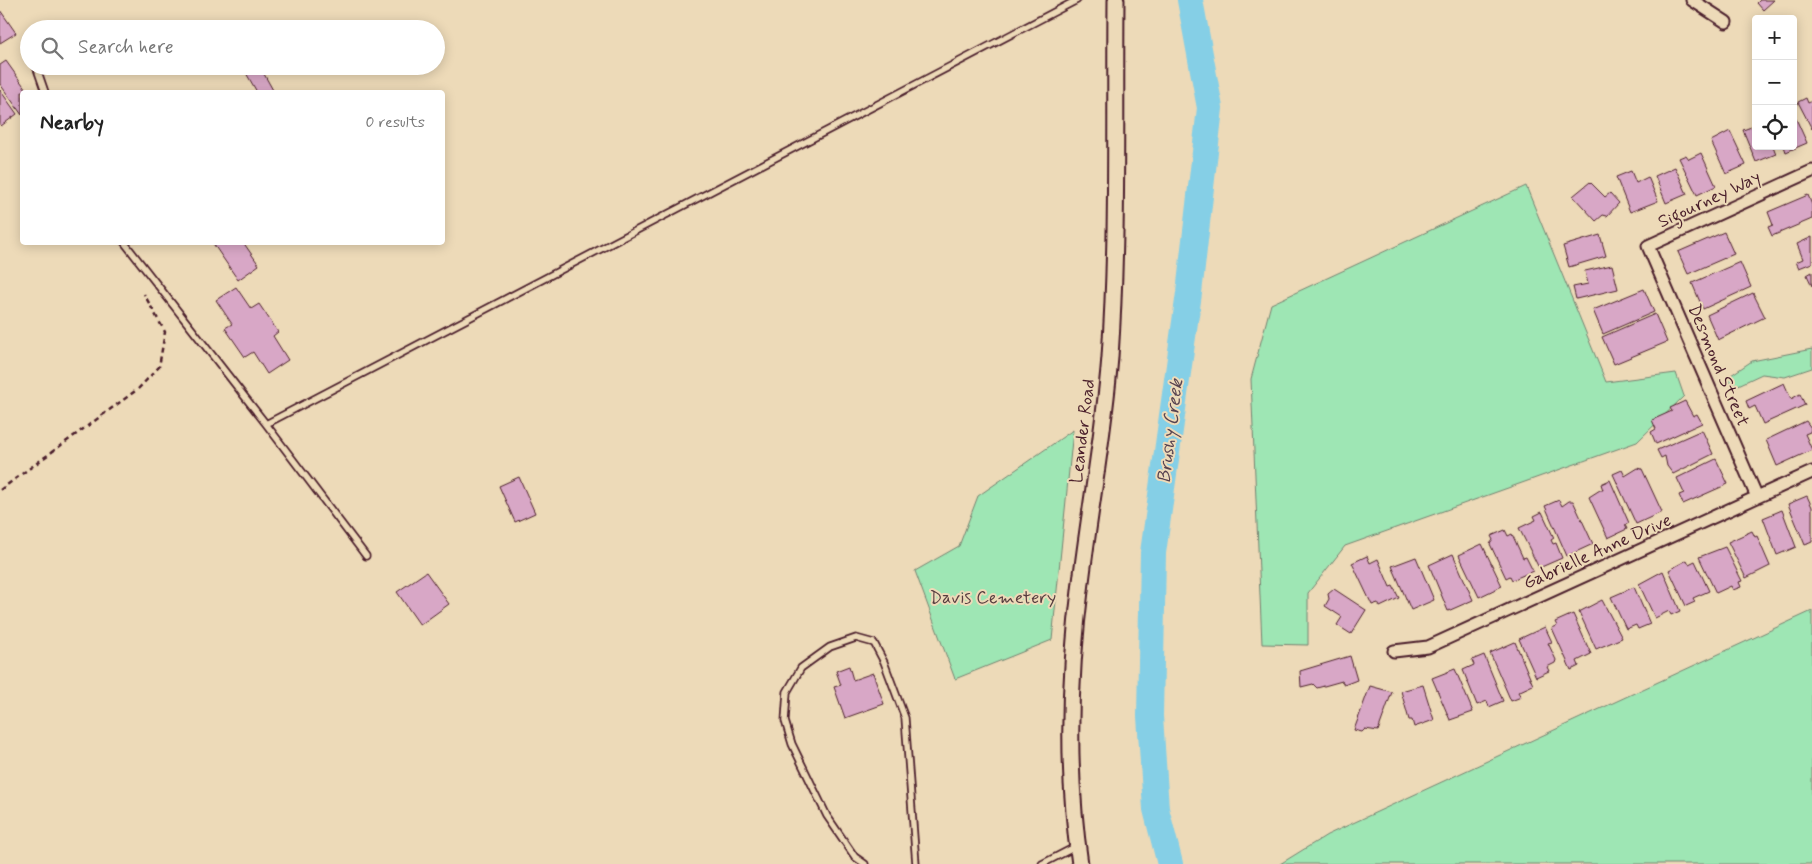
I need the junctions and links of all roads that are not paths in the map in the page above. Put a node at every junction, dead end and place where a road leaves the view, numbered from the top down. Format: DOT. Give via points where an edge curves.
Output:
graph roads {
  1 [pos="1077,0"];
  2 [pos="1116,0"];
  3 [pos="1692,0"];
  4 [pos="1726,22"];
  5 [pos="39,75"];
  6 [pos="43,90"];
  7 [pos="1812,171"];
  8 [pos="126,245"];
  9 [pos="1648,246"];
  10 [pos="266,424"];
  11 [pos="1812,472"];
  12 [pos="1757,497"];
  13 [pos="366,556"];
  14 [pos="1394,651"];
  15 [pos="1077,846"];
  16 [pos="865,864"];
  17 [pos="916,864"];
  18 [pos="1042,864"];
  19 [pos="1080,864"];
  1 -- 10 [label="lane"];
  2 -- 15 [label="main road, Leander Road" via="1110,357 1074,645 1070,728"];
  3 -- 4 [label="street"];
  5 -- 6 [label="lane"];
  7 -- 9 [label="street, Sigourney Way"];
  8 -- 10 [label="lane"];
  9 -- 12 [label="street, Desmond Street"];
  10 -- 13 [label="lane"];
  11 -- 12 [label="street, Gabrielle Anne Drive"];
  12 -- 14 [label="street, Gabrielle Anne Drive" via="1428,646"];
  15 -- 18 [label="lane"];
  15 -- 19 [label="main road, Leander Road"];
  16 -- 17 [label="lane" via="855,857 827,816 792,744 785,721 787,692 800,668 830,647 856,638 874,643 905,718"];
}
